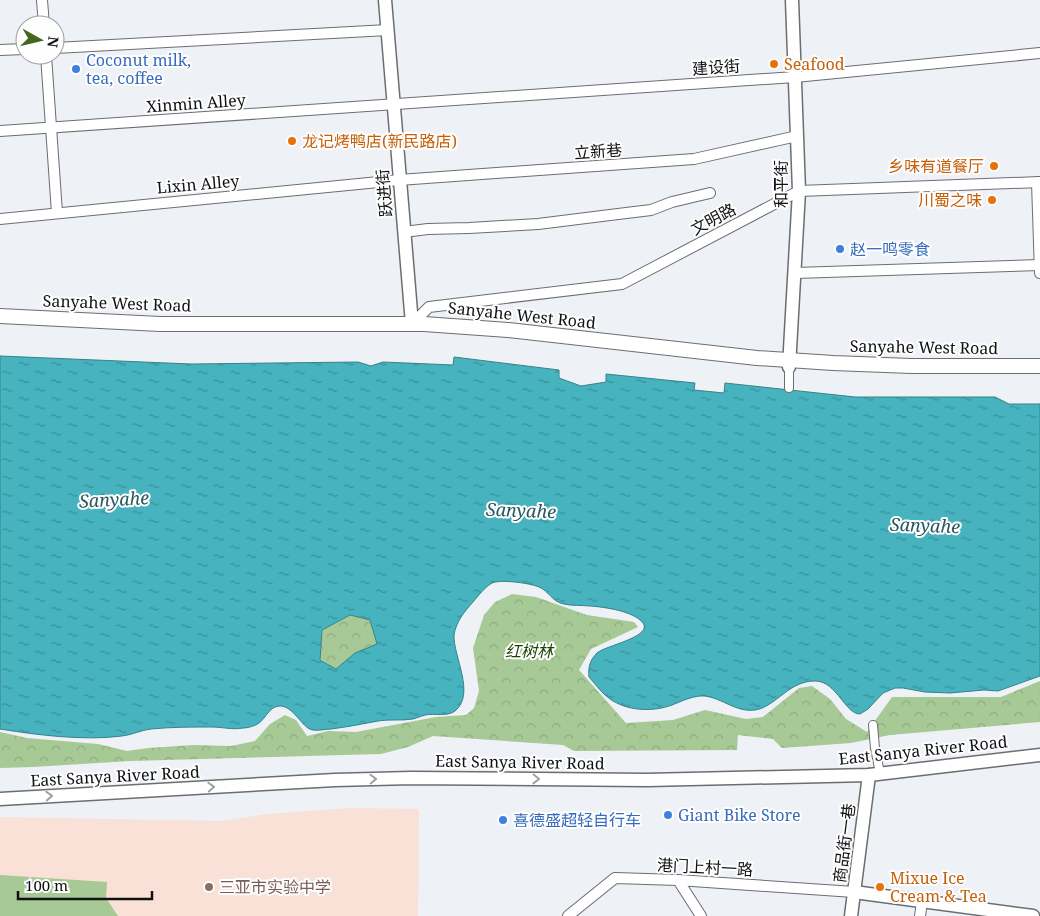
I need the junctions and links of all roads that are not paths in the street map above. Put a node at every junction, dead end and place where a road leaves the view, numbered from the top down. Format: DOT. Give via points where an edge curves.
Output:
graph roads {
  1 [pos="42,0"];
  2 [pos="385,0"];
  3 [pos="792,0"];
  4 [pos="43,15"];
  5 [pos="388,30"];
  6 [pos="65,47"];
  7 [pos="15,49"];
  8 [pos="0,50"];
  9 [pos="1040,53"];
  10 [pos="47,65"];
  11 [pos="795,77"];
  12 [pos="393,105"];
  13 [pos="50,128"];
  14 [pos="0,131"];
  15 [pos="797,136"];
  16 [pos="399,180"];
  17 [pos="1039,182"];
  18 [pos="799,191"];
  19 [pos="710,193"];
  20 [pos="58,213"];
  21 [pos="0,218"];
  22 [pos="404,232"];
  23 [pos="1040,265"];
  24 [pos="794,273"];
  25 [pos="1040,273"];
  26 [pos="0,316"];
  27 [pos="0,324"];
  28 [pos="412,324"];
  29 [pos="790,364"];
  30 [pos="1040,366"];
  31 [pos="1040,375"];
  32 [pos="788,388"];
  33 [pos="873,725"];
  34 [pos="1040,755"];
  35 [pos="875,774"];
  36 [pos="0,799"];
  37 [pos="678,880"];
  38 [pos="854,892"];
  39 [pos="922,902"];
  40 [pos="975,912"];
  41 [pos="572,915"];
  42 [pos="701,916"];
  43 [pos="851,916"];
  44 [pos="920,916"];
  45 [pos="1029,916"];
  46 [pos="1033,916"];
  1 -- 4 [label="street"];
  2 -- 5 [label="street, 跃进街"];
  3 -- 11 [label="street, 和平街"];
  5 -- 6 [label="street"];
  5 -- 12 [label="street, 跃进街"];
  7 -- 8 [label="street"];
  9 -- 11 [label="street, 建设街"];
  10 -- 13 [label="street"];
  11 -- 12 [label="street, 建设街"];
  11 -- 15 [label="street, 和平街"];
  12 -- 13 [label="street, Xinmin Alley"];
  12 -- 16 [label="street, 跃进街"];
  13 -- 14 [label="street, Xinmin Alley"];
  13 -- 20 [label="street"];
  15 -- 16 [label="street, 立新巷" via="694,159"];
  15 -- 18 [label="street, 和平街"];
  16 -- 20 [label="street, Lixin Alley"];
  16 -- 22 [label="street, 跃进街"];
  17 -- 18 [label="street, 文明路"];
  17 -- 23 [label="street"];
  18 -- 24 [label="street, 和平街"];
  18 -- 28 [label="street, 文明路" via="622,284 428,307"];
  19 -- 22 [label="street" via="651,210 538,224"];
  20 -- 21 [label="street, Lixin Alley"];
  22 -- 28 [label="street, 跃进街"];
  23 -- 24 [label="street"];
  23 -- 25 [label="street"];
  24 -- 29 [label="street, 和平街"];
  26 -- 28 [label="main road, Sanyahe West Road" via="160,324"];
  27 -- 29 [label="main road, Sanyahe West Road" via="161,331 411,331"];
  28 -- 29 [label="main road, Sanyahe West Road" via="500,329"];
  29 -- 30 [label="main road, Sanyahe West Road"];
  29 -- 31 [label="main road, Sanyahe West Road" via="864,373"];
  29 -- 32 [label="street"];
  33 -- 35 [label="street"];
  34 -- 35 [label="street, East Sanya River Road"];
  36 -- 35 [label="street, East Sanya River Road, one-way" via="392,778 648,780"];
  35 -- 38 [label="street, 商品街一巷"];
  37 -- 38 [label="street, 港门上村一路"];
  37 -- 41 [label="street, 港门上村一路" via="615,878"];
  37 -- 42 [label="street"];
  38 -- 39 [label="street"];
  38 -- 43 [label="street, 商品街一巷"];
  39 -- 40 [label="street"];
  39 -- 44 [label="street"];
  40 -- 45 [label="street"];
  45 -- 46 [label="street"];
}
